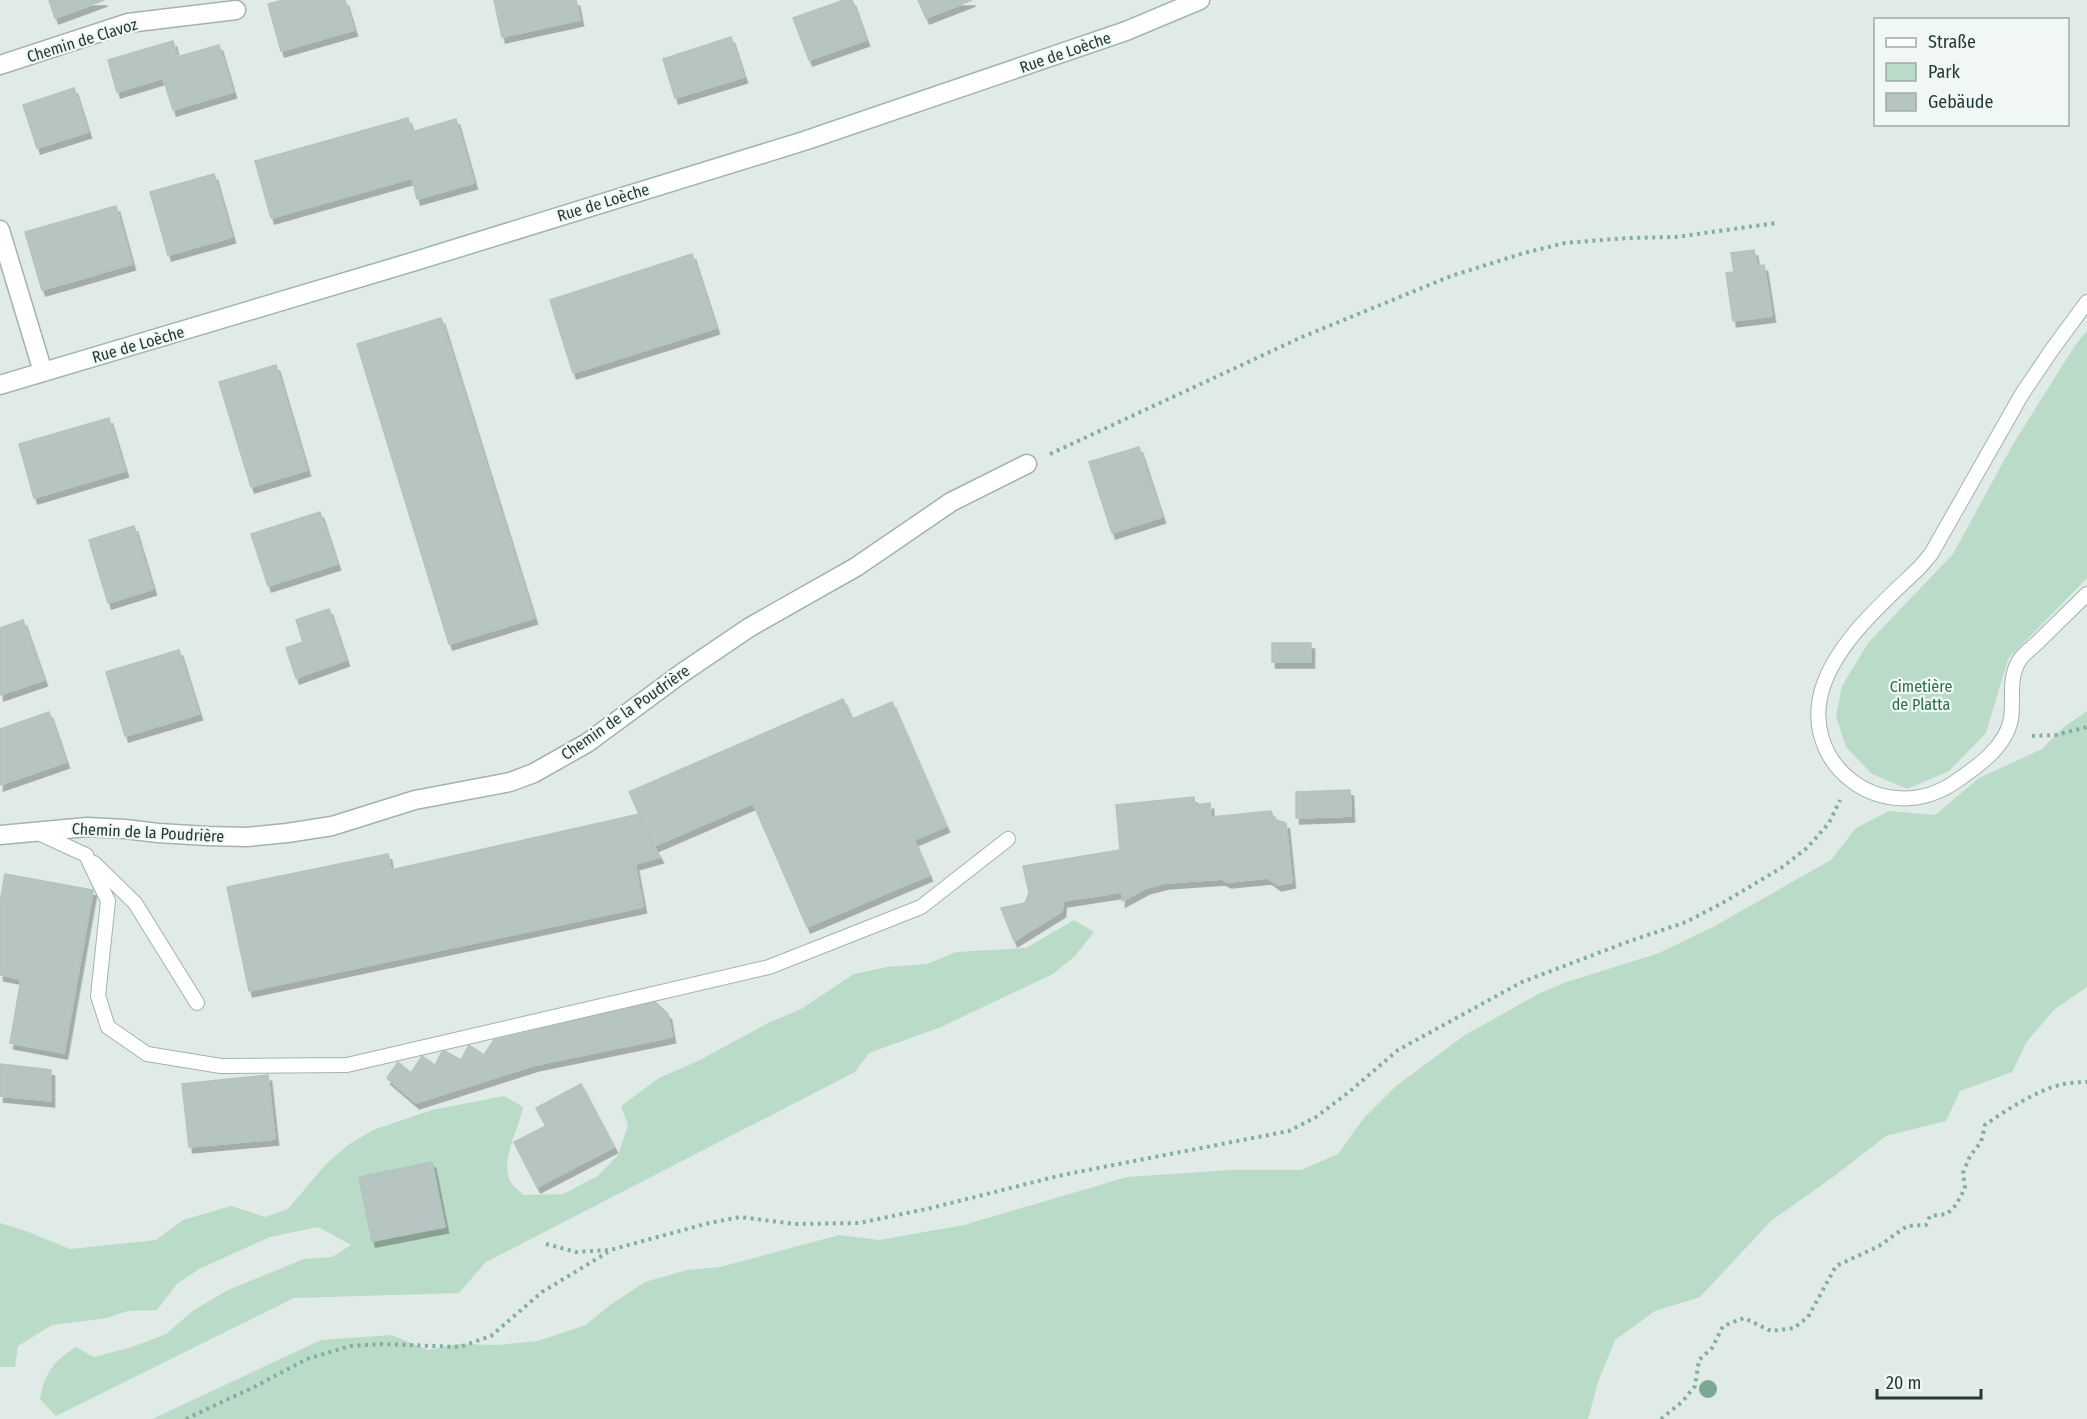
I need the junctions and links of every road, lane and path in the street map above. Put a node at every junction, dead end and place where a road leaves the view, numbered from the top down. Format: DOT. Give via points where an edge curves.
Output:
graph roads {
  1 [pos="1200,0"];
  2 [pos="236,10"];
  3 [pos="0,65"];
  4 [pos="1776,223"];
  5 [pos="0,230"];
  6 [pos="2087,302"];
  7 [pos="43,372"];
  8 [pos="0,385"];
  9 [pos="1027,464"];
  10 [pos="2087,594"];
  11 [pos="2087,727"];
  12 [pos="2005,736"];
  13 [pos="1838,767"];
  14 [pos="34,831"];
  15 [pos="0,835"];
  16 [pos="1008,839"];
  17 [pos="86,855"];
  18 [pos="197,1003"];
  19 [pos="2087,1082"];
  20 [pos="546,1244"];
  21 [pos="610,1250"];
  22 [pos="186,1419"];
  23 [pos="1661,1419"];
  1 -- 7 [label="street, Rue de Loèche" via="1115,35 804,141"];
  2 -- 3 [label="street, Chemin de Clavoz" via="128,23"];
  4 -- 9 [label="path" via="1676,237 1565,243 1514,256 1431,284 1302,337"];
  5 -- 7 [label="street"];
  6 -- 13 [label="lane" via="2022,394 1931,554 1848,641 1834,663 1819,702 1818,723 1826,748"];
  7 -- 8 [label="street, Rue de Loèche"];
  9 -- 14 [label="street, Chemin de la Poudrière" via="951,502 855,567 750,627 596,736 534,773 510,782 415,800 332,826 287,833 247,837 87,827"];
  10 -- 12 [label="lane" via="2019,660"];
  11 -- 12 [label="path" via="2056,735"];
  12 -- 13 [label="lane" via="1994,751 1954,783 1929,795 1887,798 1869,793"];
  13 -- 21 [label="path" via="1843,796 1829,823 1807,848 1781,868 1686,922 1522,982 1398,1050 1324,1111 1289,1131 1062,1175 859,1222 795,1224 740,1217"];
  14 -- 15 [label="street, Chemin de la Poudrière"];
  14 -- 17 [label="lane"];
  16 -- 17 [label="lane" via="921,907 769,967 347,1065 221,1066 147,1054 108,1027 98,996 108,901"];
  17 -- 18 [label="lane" via="135,903"];
  19 -- 23 [label="path" via="2062,1084 2033,1096 1985,1125 1981,1142 1962,1173 1965,1188 1956,1205 1947,1214 1930,1216 1926,1225 1907,1226 1879,1246 1836,1266 1808,1317 1794,1328 1770,1330 1744,1318 1723,1326 1712,1348 1699,1360 1695,1386"];
  20 -- 21 [label="path" via="576,1252"];
  21 -- 22 [label="path" via="543,1292 491,1336 460,1347 350,1346 307,1359"];
}
